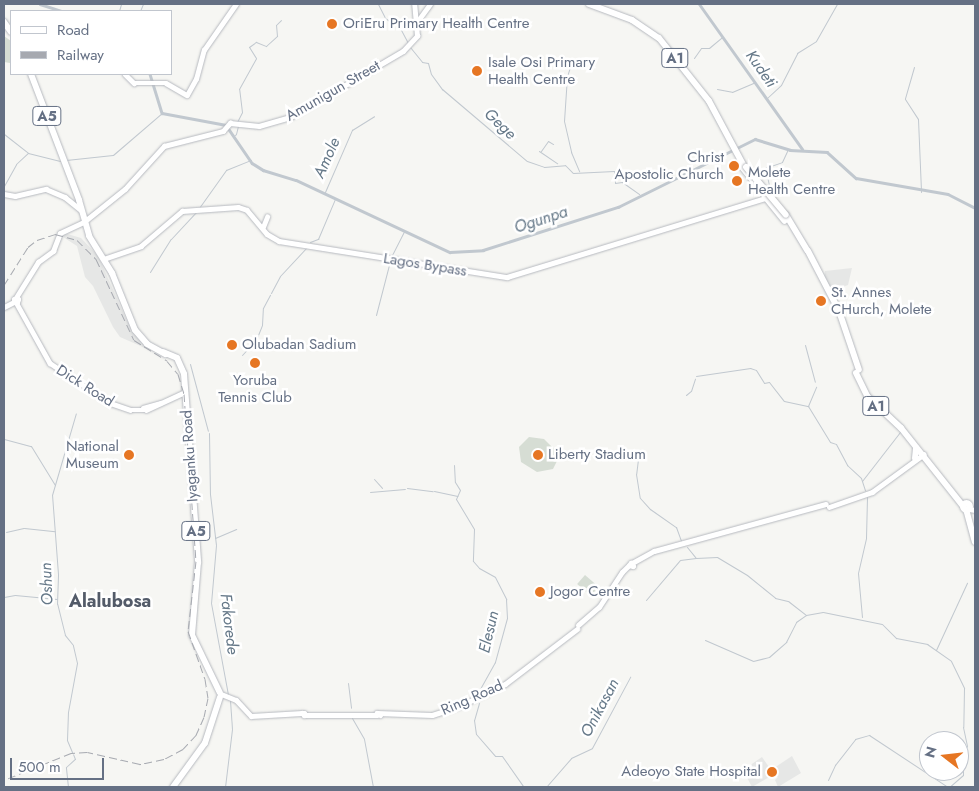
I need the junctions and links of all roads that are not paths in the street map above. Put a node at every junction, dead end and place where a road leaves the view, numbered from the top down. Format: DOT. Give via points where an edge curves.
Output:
graph roads {
  1 [pos="236,4"];
  2 [pos="414,4"];
  3 [pos="429,4"];
  4 [pos="591,4"];
  5 [pos="416,20"];
  6 [pos="32,75"];
  7 [pos="126,75"];
  8 [pos="735,151"];
  9 [pos="4,194"];
  10 [pos="767,195"];
  11 [pos="81,208"];
  12 [pos="267,217"];
  13 [pos="84,222"];
  14 [pos="264,227"];
  15 [pos="793,228"];
  16 [pos="142,244"];
  17 [pos="104,259"];
  18 [pos="16,301"];
  19 [pos="4,306"];
  20 [pos="857,372"];
  21 [pos="185,391"];
  22 [pos="920,455"];
  23 [pos="970,508"];
  24 [pos="975,533"];
  25 [pos="975,542"];
  26 [pos="220,695"];
  27 [pos="173,787"];
  1 -- 7 [label="main road" via="204,50 196,79 187,95 168,83 134,83"];
  2 -- 5 [label="main road"];
  3 -- 5 [label="main road"];
  4 -- 8 [label="highway, A1" via="644,25 670,51 710,100"];
  5 -- 13 [label="main road, Amunigun Street" via="417,36 409,45 297,115 265,125 230,123 227,127 164,146 120,196"];
  6 -- 11 [label="highway, A5"];
  8 -- 10 [label="highway"];
  8 -- 15 [label="highway, A1, bridge"];
  9 -- 11 [label="main road" via="46,188 62,194"];
  10 -- 14 [label="main road, Lagos Bypass" via="506,275 284,240 272,236"];
  10 -- 15 [label="highway"];
  10 -- 16 [label="main road, Lagos Bypass" via="506,277 279,241 267,234 247,210 238,207 182,211"];
  11 -- 13 [label="highway, Iyaganku Road / A5"];
  12 -- 14 [label="main road"];
  13 -- 17 [label="highway, Iyaganku Road / A5"];
  13 -- 18 [label="main road" via="62,233 55,251 40,262"];
  14 -- 16 [label="main road, Lagos Bypass" via="250,211 239,205 186,209 176,213"];
  15 -- 20 [label="highway, A1" via="836,308"];
  16 -- 17 [label="main road, Lagos Bypass"];
  17 -- 21 [label="highway, Iyaganku Road / A5" via="136,333 177,360 184,376"];
  18 -- 19 [label="main road"];
  18 -- 21 [label="main road, Dick Road" via="50,363 110,403 130,410 146,410"];
  20 -- 22 [label="highway, A1" via="868,394 903,426"];
  20 -- 22 [label="highway, A1" via="870,399 915,444"];
  21 -- 26 [label="highway, Iyaganku Road / A5" via="198,562 191,632 195,647"];
  22 -- 23 [label="highway, A1"];
  22 -- 23 [label="highway, A1"];
  22 -- 26 [label="main road, Ring Road" via="872,492 661,552 631,565 602,606 505,684 468,703 434,714 303,714 253,718 232,700"];
  23 -- 24 [label="highway, A1"];
  23 -- 25 [label="highway, A1"];
  26 -- 27 [label="highway" via="205,743"];
}
